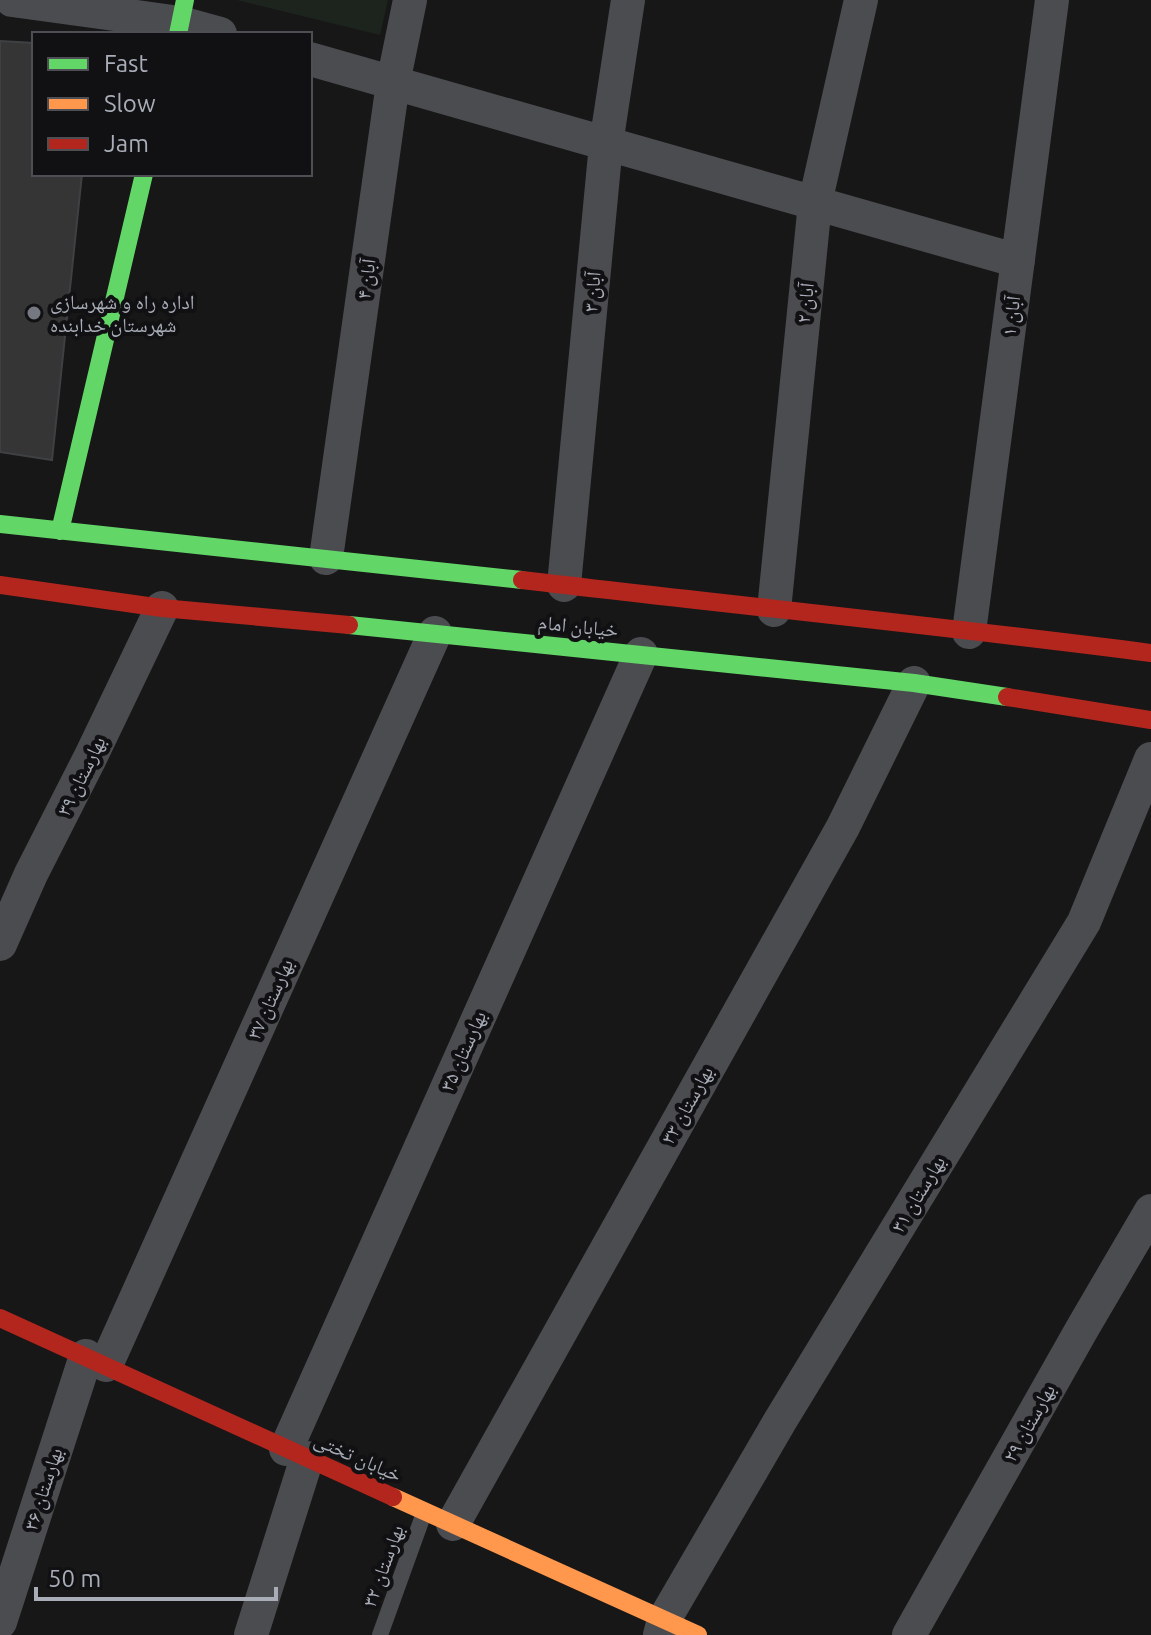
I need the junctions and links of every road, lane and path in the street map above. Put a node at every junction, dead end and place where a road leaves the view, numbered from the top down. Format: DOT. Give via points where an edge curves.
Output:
graph roads {
  1 [pos="15,0"];
  2 [pos="410,0"];
  3 [pos="628,0"];
  4 [pos="861,0"];
  5 [pos="1052,0"];
  6 [pos="181,19"];
  7 [pos="215,32"];
  8 [pos="312,60"];
  9 [pos="393,83"];
  10 [pos="606,144"];
  11 [pos="144,176"];
  12 [pos="815,203"];
  13 [pos="1018,261"];
  14 [pos="0,524"];
  15 [pos="60,531"];
  16 [pos="326,558"];
  17 [pos="0,585"];
  18 [pos="564,585"];
  19 [pos="162,608"];
  20 [pos="774,610"];
  21 [pos="969,632"];
  22 [pos="435,633"];
  23 [pos="1151,653"];
  24 [pos="641,654"];
  25 [pos="914,683"];
  26 [pos="1151,720"];
  27 [pos="1151,759"];
  28 [pos="0,944"];
  29 [pos="1151,1211"];
  30 [pos="0,1318"];
  31 [pos="96,1361"];
  32 [pos="296,1453"];
  33 [pos="438,1518"];
  34 [pos="0,1622"];
  35 [pos="662,1627"];
  36 [pos="251,1635"];
  37 [pos="380,1635"];
  38 [pos="698,1635"];
  39 [pos="909,1635"];
  1 -- 6 [label="street"];
  2 -- 9 [label="street, آبان ۴"];
  3 -- 10 [label="street, آبان ۳"];
  4 -- 12 [label="street, آبان ۲"];
  5 -- 13 [label="street, آبان ۱"];
  6 -- 7 [label="street"];
  8 -- 9 [label="street"];
  9 -- 10 [label="street"];
  9 -- 16 [label="street, آبان ۴"];
  10 -- 12 [label="street"];
  10 -- 18 [label="street, آبان ۳"];
  11 -- 15 [label="main road"];
  12 -- 13 [label="street"];
  12 -- 20 [label="street, آبان ۲"];
  13 -- 21 [label="street, آبان ۱"];
  14 -- 15 [label="main road, خیابان امام"];
  15 -- 16 [label="main road, خیابان امام"];
  16 -- 18 [label="main road, خیابان امام"];
  17 -- 19 [label="main road, خیابان امام"];
  18 -- 20 [label="main road, خیابان امام"];
  19 -- 22 [label="main road, خیابان امام"];
  19 -- 28 [label="street, بهارستان ۳۹"];
  20 -- 21 [label="main road, خیابان امام"];
  21 -- 23 [label="main road, خیابان امام"];
  22 -- 24 [label="main road, خیابان امام"];
  22 -- 31 [label="street, بهارستان ۳۷"];
  24 -- 25 [label="main road, خیابان امام"];
  24 -- 32 [label="street, بهارستان ۳۵"];
  25 -- 26 [label="main road, خیابان امام"];
  25 -- 33 [label="street, بهارستان ۳۳" via="843,827"];
  27 -- 35 [label="street, بهارستان ۳۱" via="1084,922 780,1421"];
  29 -- 39 [label="street, بهارستان ۲۹"];
  30 -- 31 [label="main road, خیابان تختی"];
  31 -- 32 [label="main road, خیابان تختی"];
  31 -- 34 [label="street, بهارستان ۳۶"];
  32 -- 33 [label="main road, خیابان تختی"];
  32 -- 36 [label="street, بهارستان ۳۵"];
  33 -- 35 [label="main road, خیابان تختی"];
  33 -- 37 [label="lane, بهارستان ۳۲"];
  35 -- 38 [label="main road, خیابان تختی"];
}
